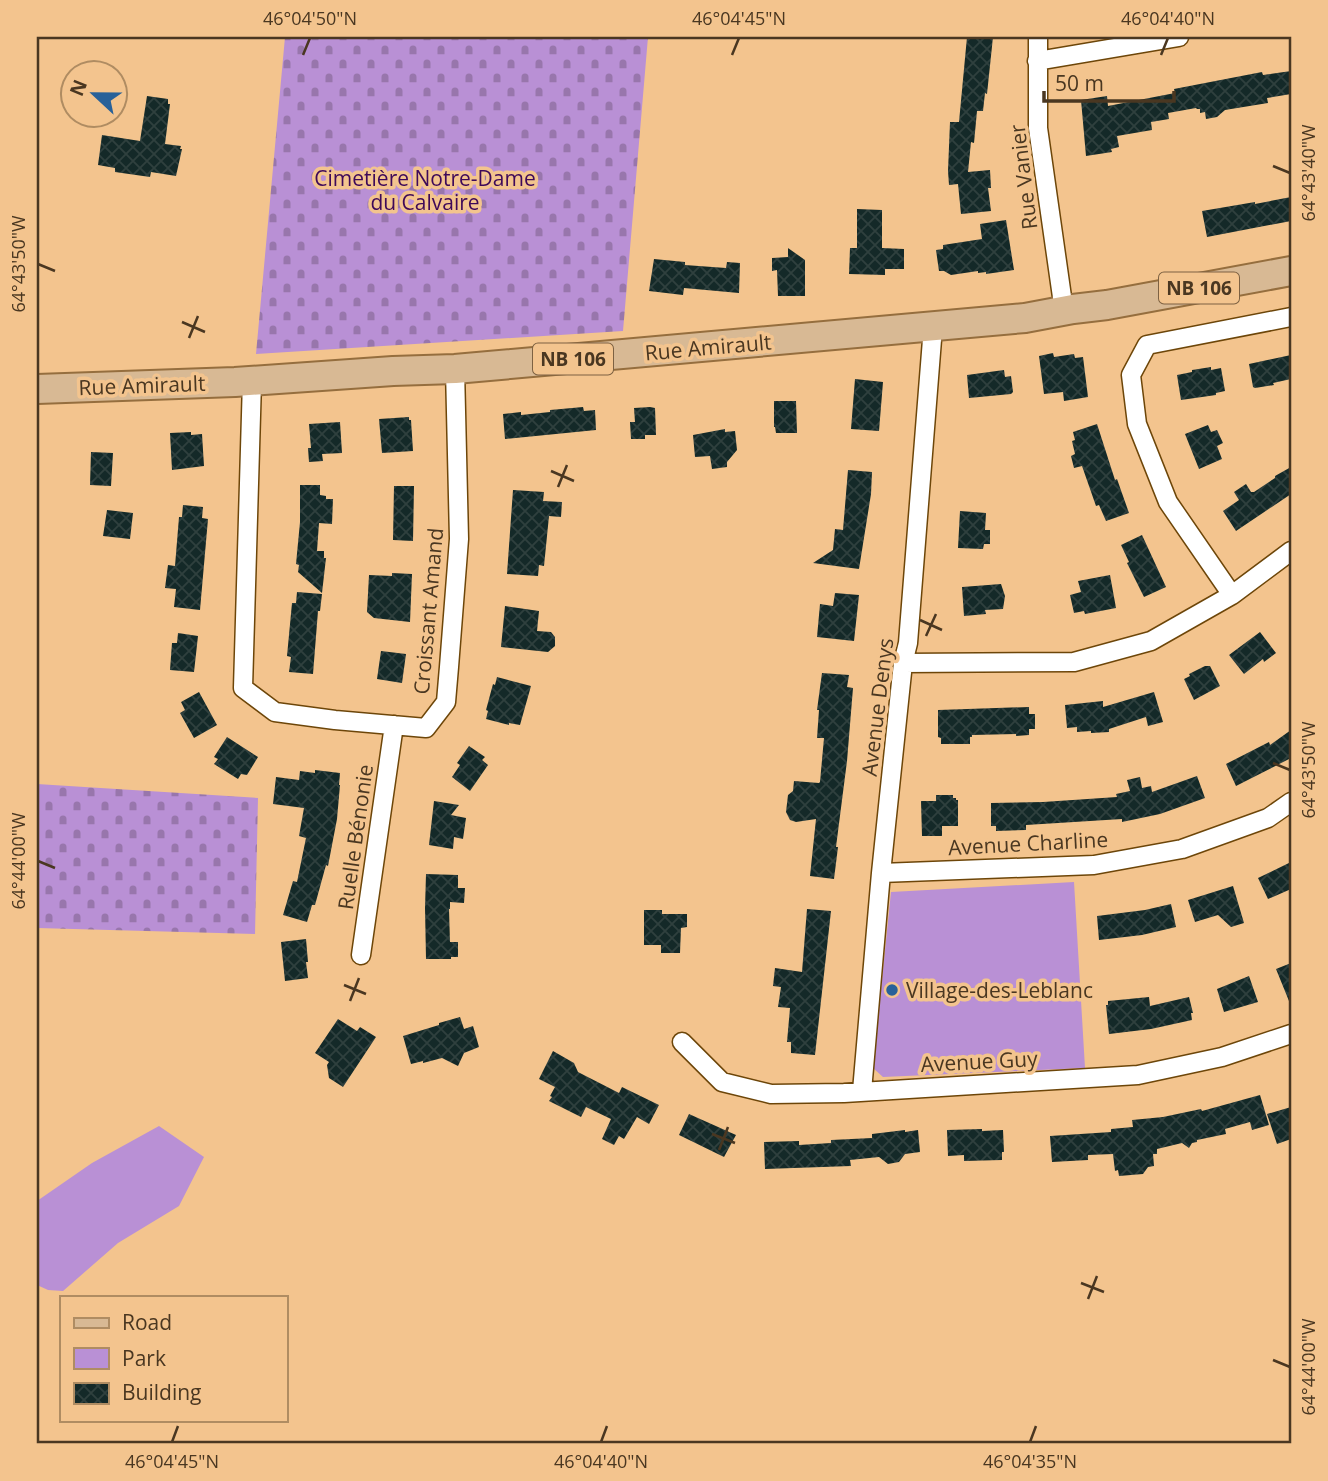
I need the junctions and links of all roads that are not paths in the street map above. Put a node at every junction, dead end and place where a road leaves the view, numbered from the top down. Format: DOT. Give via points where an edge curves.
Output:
graph roads {
  1 [pos="1038,37"];
  2 [pos="1179,37"];
  3 [pos="1037,61"];
  4 [pos="1291,271"];
  5 [pos="1064,311"];
  6 [pos="1291,317"];
  7 [pos="933,327"];
  8 [pos="455,369"];
  9 [pos="252,381"];
  10 [pos="37,389"];
  11 [pos="1291,551"];
  12 [pos="1232,595"];
  13 [pos="903,663"];
  14 [pos="394,725"];
  15 [pos="1291,802"];
  16 [pos="881,873"];
  17 [pos="361,955"];
  18 [pos="1291,1034"];
  19 [pos="682,1042"];
  20 [pos="862,1091"];
  1 -- 3 [label="street, Rue Vanier"];
  2 -- 3 [label="street"];
  3 -- 5 [label="street, Rue Vanier" via="1038,128"];
  4 -- 5 [label="main road, Rue Amirault / NB 106"];
  5 -- 7 [label="main road, Rue Amirault / NB 106"];
  6 -- 12 [label="street" via="1147,345 1131,375 1137,424 1168,502"];
  7 -- 8 [label="main road, Rue Amirault / NB 106"];
  7 -- 13 [label="street, Avenue Denys"];
  8 -- 9 [label="main road, Rue Amirault / NB 106"];
  8 -- 14 [label="street, Croissant Amand" via="459,539 446,702 426,729"];
  9 -- 10 [label="main road, Rue Amirault / NB 106"];
  9 -- 14 [label="street, Croissant Amand" via="243,688 275,712"];
  11 -- 12 [label="street"];
  12 -- 13 [label="street" via="1151,641 1074,662"];
  13 -- 16 [label="street, Avenue Denys"];
  14 -- 17 [label="street, Ruelle Bénonie"];
  15 -- 16 [label="street, Avenue Charline" via="1268,818 1182,849 1094,865"];
  16 -- 20 [label="street, Avenue Denys"];
  18 -- 20 [label="street, Avenue Guy" via="1222,1057 1138,1074"];
  19 -- 20 [label="street, Avenue Guy" via="722,1082 771,1094"];
}
